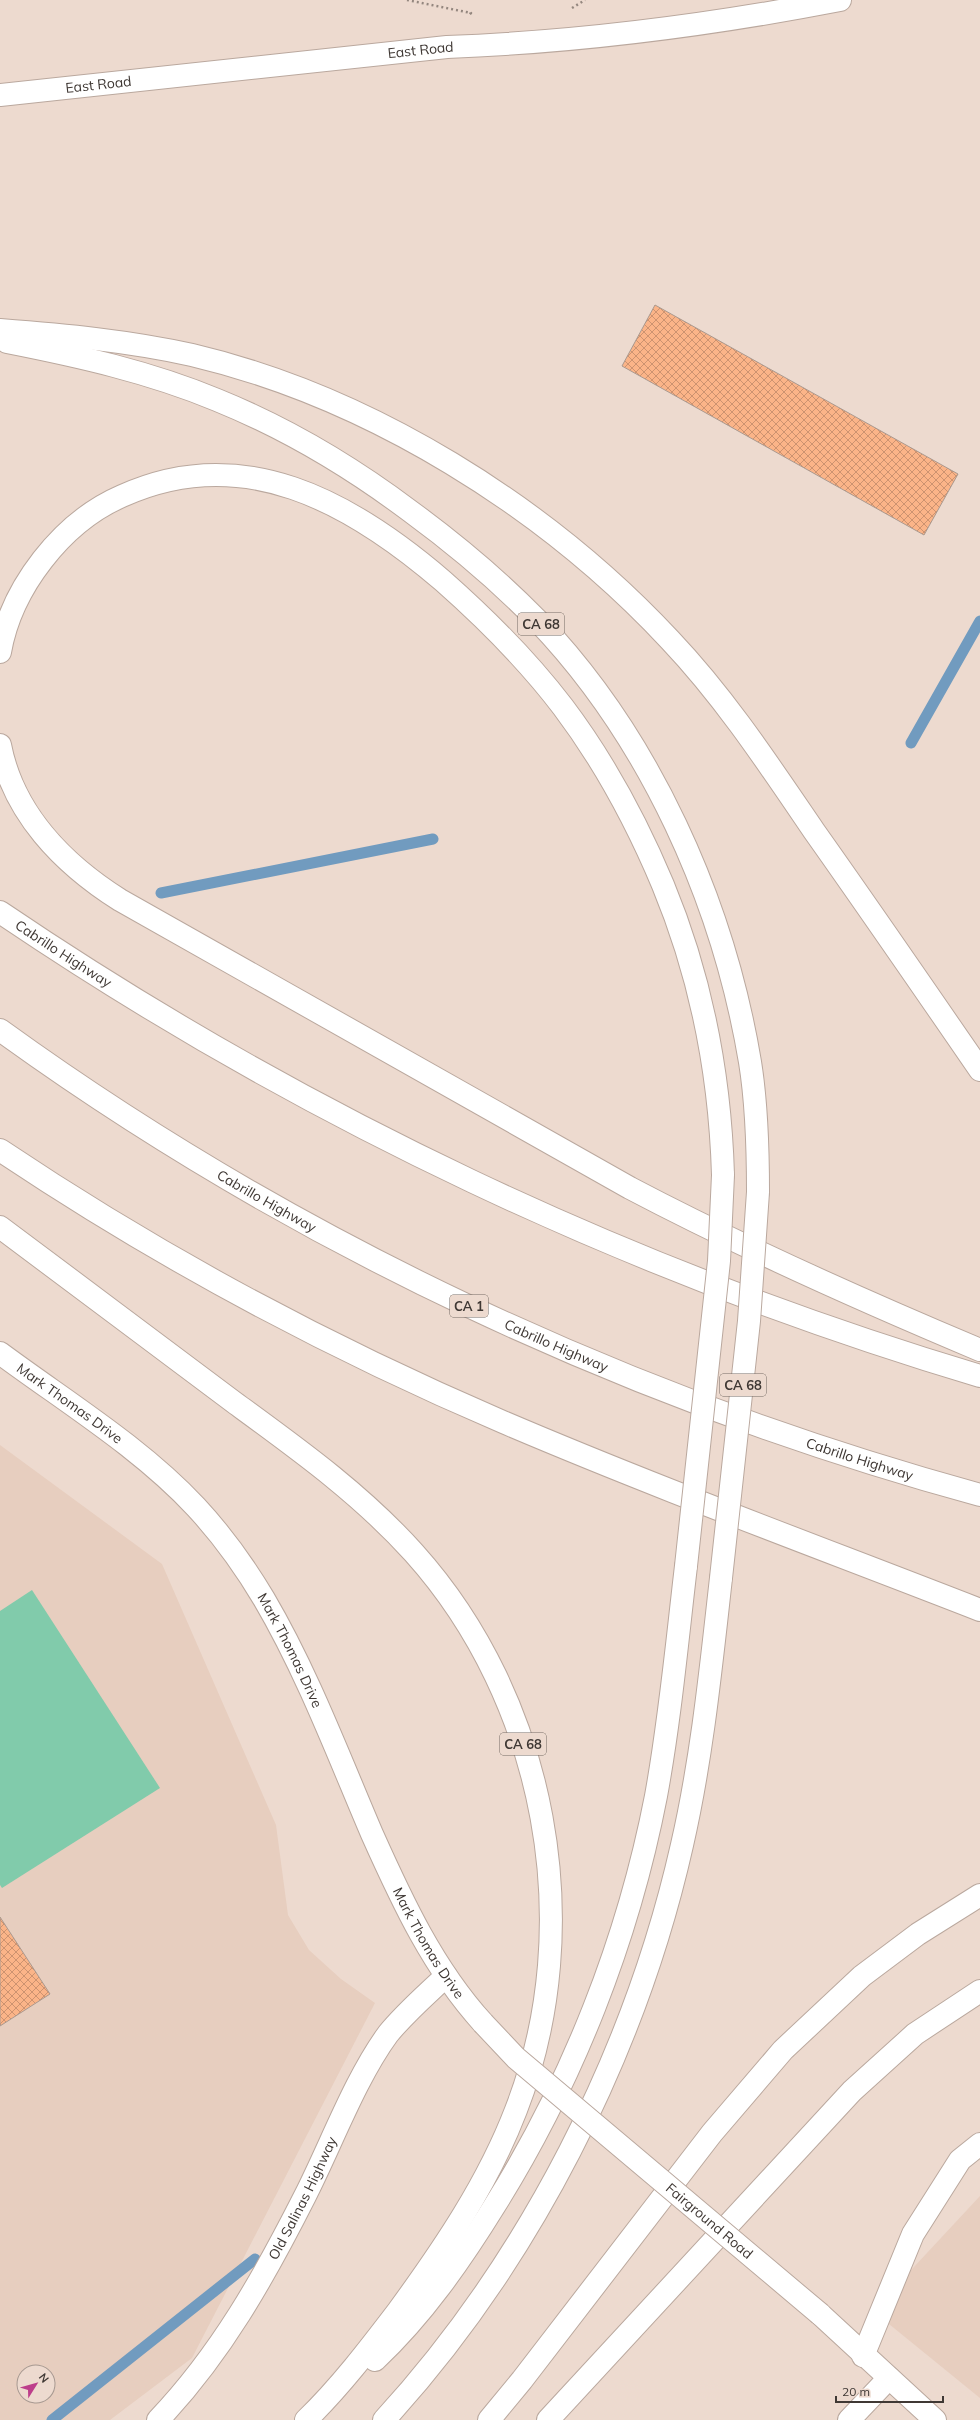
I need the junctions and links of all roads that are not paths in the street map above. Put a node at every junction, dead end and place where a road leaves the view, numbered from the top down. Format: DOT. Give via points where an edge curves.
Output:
graph roads {
  1 [pos="840,0"];
  2 [pos="0,95"];
  3 [pos="0,330"];
  4 [pos="0,341"];
  5 [pos="0,652"];
  6 [pos="0,744"];
  7 [pos="0,912"];
  8 [pos="0,1030"];
  9 [pos="980,1070"];
  10 [pos="0,1150"];
  11 [pos="0,1227"];
  12 [pos="980,1350"];
  13 [pos="0,1353"];
  14 [pos="980,1376"];
  15 [pos="980,1495"];
  16 [pos="980,1610"];
  17 [pos="980,1895"];
  18 [pos="446,1976"];
  19 [pos="980,1992"];
  20 [pos="483,2023"];
  21 [pos="980,2144"];
  22 [pos="864,2356"];
  23 [pos="889,2378"];
  24 [pos="158,2420"];
  25 [pos="306,2420"];
  26 [pos="309,2420"];
  27 [pos="384,2420"];
  28 [pos="489,2420"];
  29 [pos="548,2420"];
  30 [pos="849,2420"];
  31 [pos="935,2420"];
  1 -- 2 [label="main road, East Road" via="670,28 495,45 447,47"];
  3 -- 9 [label="main road" via="134,344 196,356 259,374 330,402 394,432 465,472 536,520 638,608 704,678 767,762"];
  4 -- 27 [label="main road, CA 68, bridge" via="146,375 215,399 278,427 362,477 421,519 476,562 538,621 591,685 642,761 678,832 711,910 733,985 750,1063 758,1142 758,1192 748,1328 703,1725 683,1843 663,1919 623,2033 572,2144 515,2245 448,2344"];
  5 -- 26 [label="main road, bridge" via="14,606 25,586 54,548 92,513 144,486 176,479 216,475 270,480 324,498 349,512 382,533 454,591 511,646 567,713 606,772 663,885 700,996 717,1078 723,1175 719,1261 686,1566 668,1719 648,1833 615,1950 575,2055 522,2159 462,2256 416,2317 390,2346"];
  6 -- 12 [label="main road" via="14,787 38,828 63,858 98,886 695,1223 830,1287"];
  7 -- 14 [label="main road, Cabrillo Highway" via="136,999 270,1078 346,1119 497,1193 617,1248 769,1308 908,1355"];
  8 -- 15 [label="main road, Cabrillo Highway / CA 1" via="92,1094 220,1175 363,1255 429,1287 573,1352 721,1412 867,1462"];
  10 -- 16 [label="main road" via="221,1284 424,1386 589,1458"];
  11 -- 25 [label="main road, CA 68" via="326,1471 392,1529 440,1584 482,1649 515,1721 537,1794 549,1871 550,1942 543,2010 536,2044 516,2109 484,2180 424,2275 356,2364"];
  13 -- 18 [label="main road, Mark Thomas Drive" via="140,1456 196,1507 222,1537 265,1600 331,1738 399,1894"];
  17 -- 28 [label="main road" via="918,1934 862,1976 783,2050 712,2133"];
  18 -- 20 [label="main road, Mark Thomas Drive"];
  18 -- 24 [label="main road, Old Salinas Highway" via="402,2018 377,2050 290,2226 239,2318 198,2375"];
  19 -- 29 [label="main road" via="915,2034 852,2092"];
  20 -- 22 [label="main road, Fairground Road, bridge" via="516,2058 820,2314"];
  21 -- 22 [label="main road" via="960,2160 914,2234"];
  22 -- 23 [label="main road, Fairground Road"];
  23 -- 30 [label="main road"];
  23 -- 31 [label="main road, Fairground Road"];
}
